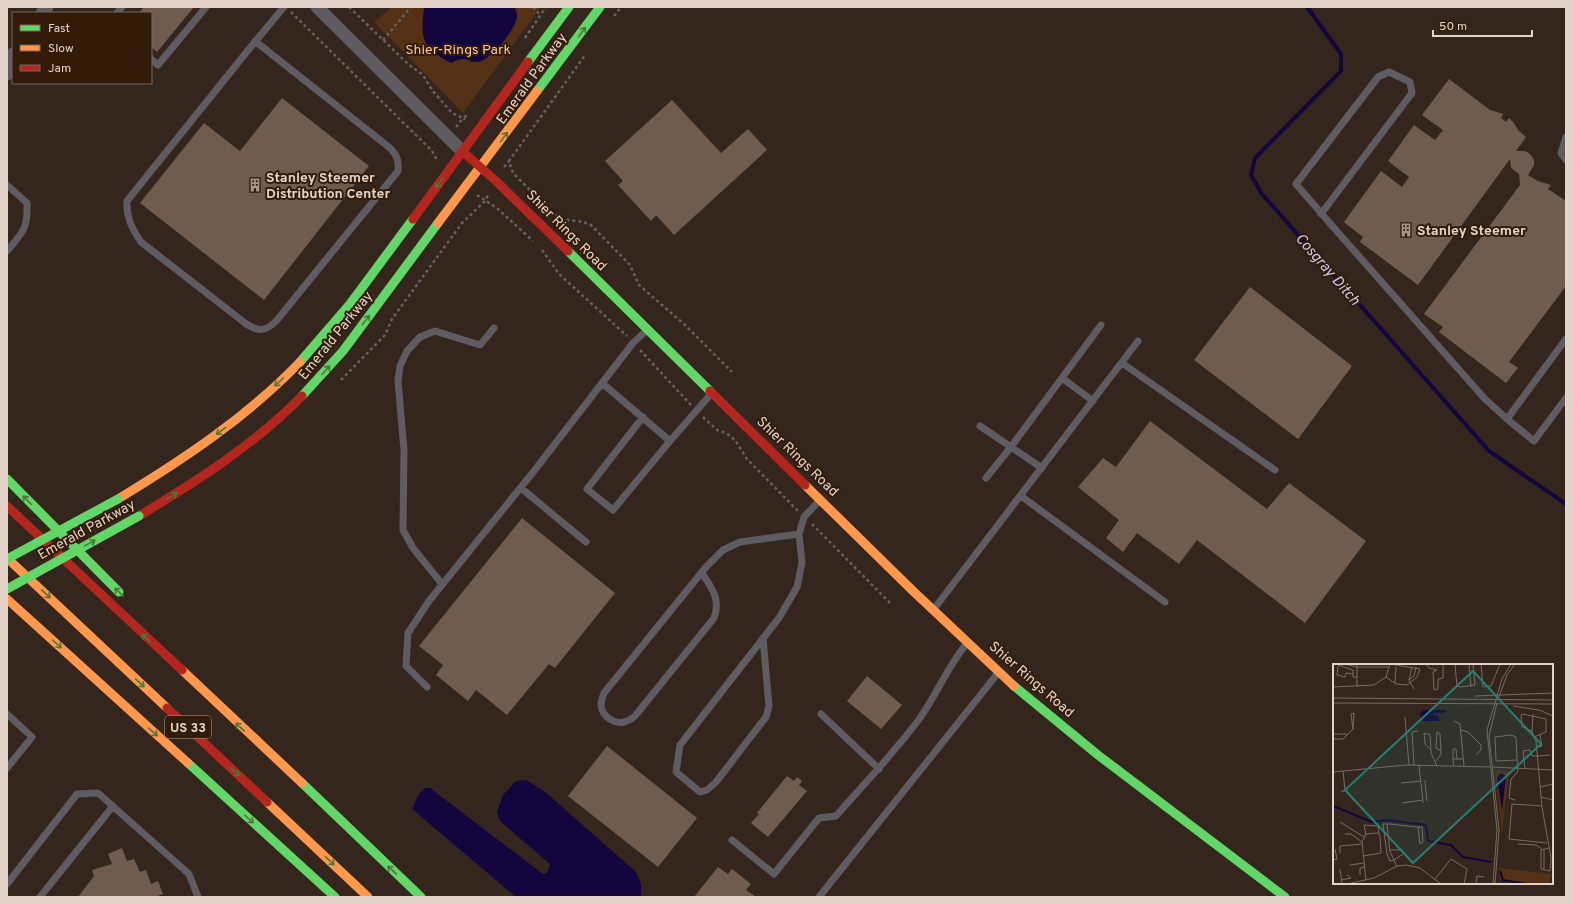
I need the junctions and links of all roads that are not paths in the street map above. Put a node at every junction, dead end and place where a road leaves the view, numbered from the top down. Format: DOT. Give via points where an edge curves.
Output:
graph roads {
  1 [pos="206,7"];
  2 [pos="317,7"];
  3 [pos="569,7"];
  4 [pos="600,7"];
  5 [pos="287,9"];
  6 [pos="255,41"];
  7 [pos="12,57"];
  8 [pos="152,60"];
  9 [pos="7,74"];
  10 [pos="1566,137"];
  11 [pos="462,151"];
  12 [pos="1566,160"];
  13 [pos="481,168"];
  14 [pos="7,185"];
  15 [pos="1321,214"];
  16 [pos="7,251"];
  17 [pos="1101,325"];
  18 [pos="494,328"];
  19 [pos="646,331"];
  20 [pos="1566,339"];
  21 [pos="1138,341"];
  22 [pos="1122,363"];
  23 [pos="1062,378"];
  24 [pos="602,383"];
  25 [pos="711,394"];
  26 [pos="1566,398"];
  27 [pos="1093,401"];
  28 [pos="643,417"];
  29 [pos="1507,418"];
  30 [pos="980,426"];
  31 [pos="670,441"];
  32 [pos="1011,447"];
  33 [pos="1042,468"];
  34 [pos="1275,470"];
  35 [pos="986,478"];
  36 [pos="7,479"];
  37 [pos="521,488"];
  38 [pos="1021,496"];
  39 [pos="820,499"];
  40 [pos="7,506"];
  41 [pos="799,534"];
  42 [pos="586,542"];
  43 [pos="7,559"];
  44 [pos="702,573"];
  45 [pos="442,584"];
  46 [pos="7,589"];
  47 [pos="7,599"];
  48 [pos="128,601"];
  49 [pos="1164,602"];
  50 [pos="933,611"];
  51 [pos="763,638"];
  52 [pos="967,643"];
  53 [pos="999,673"];
  54 [pos="427,687"];
  55 [pos="7,714"];
  56 [pos="821,714"];
  57 [pos="273,743"];
  58 [pos="7,768"];
  59 [pos="879,769"];
  60 [pos="300,782"];
  61 [pos="113,806"];
  62 [pos="732,840"];
  63 [pos="7,884"];
  64 [pos="40,897"];
  65 [pos="198,897"];
  66 [pos="335,897"];
  67 [pos="368,897"];
  68 [pos="420,897"];
  69 [pos="819,897"];
  70 [pos="1286,897"];
  1 -- 8 [label="lane" via="158,65"];
  2 -- 11 [label="street, Shier Rings Road"];
  3 -- 11 [label="main road, Emerald Parkway"];
  13 -- 4 [label="main road, Emerald Parkway, one-way"];
  5 -- 6 [label="lane"];
  6 -- 6 [label="lane" via="390,148 396,154 399,164 398,171 277,320 270,328 262,330 245,323 141,242 126,213 127,201"];
  7 -- 9 [label="street"];
  10 -- 12 [label="lane" via="1561,153"];
  11 -- 13 [label="main road, Shier Rings Road"];
  11 -- 43 [label="main road, Emerald Parkway, one-way, bridge" via="351,303 289,374 252,407 178,463 118,499"];
  13 -- 19 [label="main road, Shier Rings Road"];
  46 -- 13 [label="main road, Emerald Parkway, one-way, bridge" via="196,482 269,428 306,393 343,351"];
  14 -- 16 [label="lane" via="27,203 25,230"];
  15 -- 15 [label="lane" via="1296,184 1378,77 1388,72 1410,82 1412,93"];
  15 -- 29 [label="lane" via="1485,400"];
  17 -- 23 [label="lane"];
  18 -- 45 [label="lane" via="480,345 435,331 420,337 407,351 400,366 398,381 404,450 403,530 413,548"];
  19 -- 24 [label="lane" via="633,343"];
  19 -- 25 [label="main road, Shier Rings Road"];
  20 -- 29 [label="lane"];
  21 -- 22 [label="lane"];
  22 -- 27 [label="lane"];
  22 -- 34 [label="lane"];
  23 -- 27 [label="lane"];
  23 -- 32 [label="lane"];
  24 -- 28 [label="lane"];
  24 -- 37 [label="lane"];
  25 -- 31 [label="lane"];
  25 -- 39 [label="main road, Shier Rings Road"];
  26 -- 29 [label="lane" via="1534,441"];
  27 -- 33 [label="lane"];
  28 -- 31 [label="lane"];
  28 -- 31 [label="lane" via="587,490 613,510"];
  30 -- 32 [label="lane"];
  32 -- 33 [label="lane"];
  32 -- 35 [label="lane"];
  33 -- 38 [label="lane"];
  48 -- 36 [label="main road, one-way"];
  37 -- 42 [label="lane"];
  37 -- 45 [label="lane"];
  38 -- 49 [label="lane"];
  38 -- 50 [label="lane"];
  39 -- 41 [label="lane" via="804,517"];
  39 -- 50 [label="main road, Shier Rings Road"];
  60 -- 40 [label="main road, US 33, one-way"];
  41 -- 44 [label="lane" via="740,542 723,550"];
  41 -- 51 [label="lane" via="802,563 796,587 779,618"];
  43 -- 67 [label="main road, US 33, one-way"];
  44 -- 44 [label="lane" via="604,693 601,704 604,713 610,719 627,722 635,716 714,618 717,601"];
  45 -- 54 [label="lane" via="408,632 406,666"];
  47 -- 66 [label="main road, one-way"];
  50 -- 52 [label="main road, Shier Rings Road"];
  51 -- 51 [label="lane" via="680,745 676,772 700,792 707,790 716,782 766,717 768,706"];
  52 -- 53 [label="main road, Shier Rings Road"];
  52 -- 59 [label="lane" via="954,658 920,717"];
  53 -- 69 [label="lane"];
  53 -- 70 [label="main road, Shier Rings Road" via="1098,755"];
  55 -- 58 [label="lane" via="32,737"];
  56 -- 59 [label="lane"];
  57 -- 60 [label="main road"];
  59 -- 62 [label="lane" via="836,816 819,818 774,874"];
  68 -- 60 [label="main road, US 33, one-way"];
  61 -- 63 [label="lane" via="98,793 77,794"];
  61 -- 64 [label="lane"];
  61 -- 65 [label="lane" via="189,874"];
}
